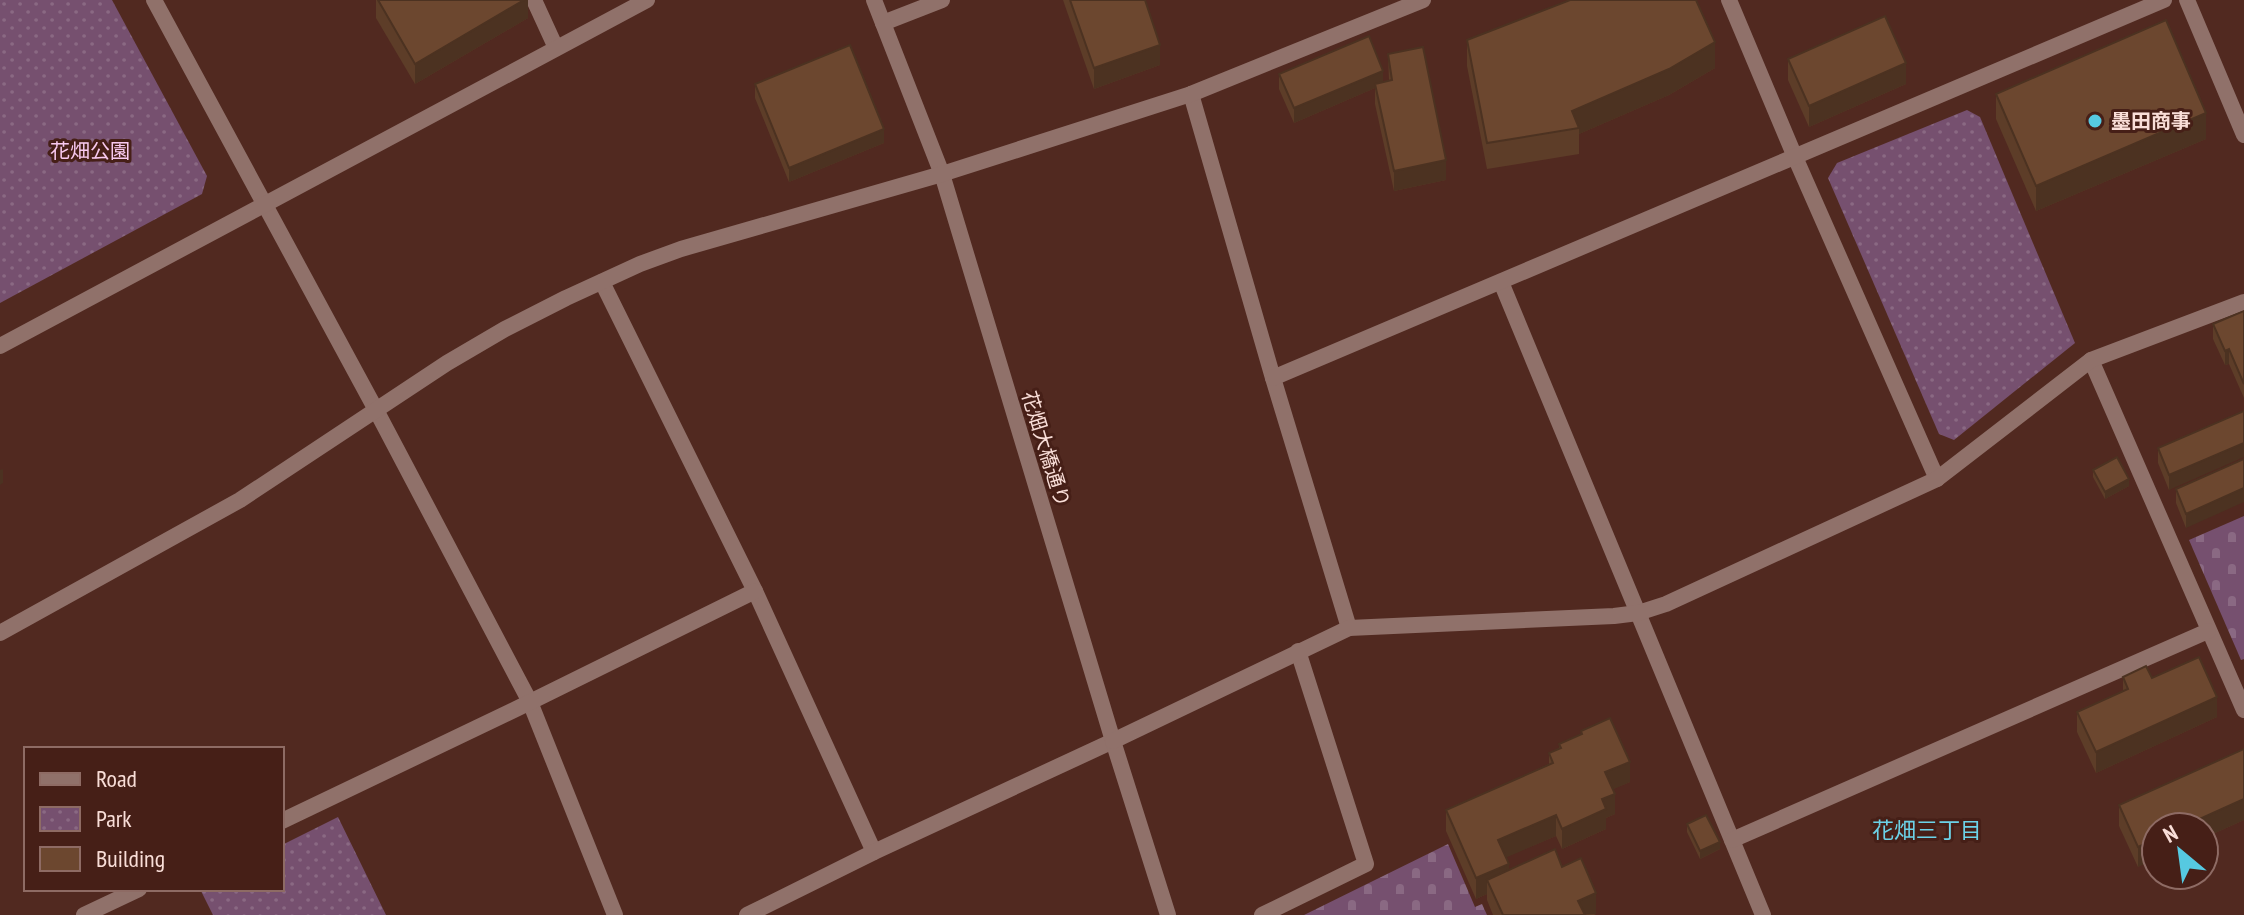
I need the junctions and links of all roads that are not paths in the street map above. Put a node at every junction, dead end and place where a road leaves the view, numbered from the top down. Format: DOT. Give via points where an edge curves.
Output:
graph roads {
  1 [pos="154,0"];
  2 [pos="534,0"];
  3 [pos="647,0"];
  4 [pos="874,0"];
  5 [pos="942,0"];
  6 [pos="1423,0"];
  7 [pos="1729,0"];
  8 [pos="2164,0"];
  9 [pos="2187,0"];
  10 [pos="883,23"];
  11 [pos="556,48"];
  12 [pos="1191,94"];
  13 [pos="2244,135"];
  14 [pos="1795,157"];
  15 [pos="942,174"];
  16 [pos="264,203"];
  17 [pos="602,282"];
  18 [pos="1501,282"];
  19 [pos="2244,302"];
  20 [pos="0,346"];
  21 [pos="2091,360"];
  22 [pos="1273,378"];
  23 [pos="376,410"];
  24 [pos="1937,479"];
  25 [pos="755,591"];
  26 [pos="1638,613"];
  27 [pos="1349,628"];
  28 [pos="2208,631"];
  29 [pos="0,633"];
  30 [pos="1298,651"];
  31 [pos="530,702"];
  32 [pos="2244,710"];
  33 [pos="1113,741"];
  34 [pos="284,820"];
  35 [pos="1732,840"];
  36 [pos="874,852"];
  37 [pos="135,891"];
  38 [pos="84,915"];
  39 [pos="615,915"];
  40 [pos="747,915"];
  41 [pos="1168,915"];
  42 [pos="1262,915"];
  43 [pos="1763,915"];
  1 -- 16 [label="street"];
  2 -- 11 [label="street"];
  3 -- 11 [label="street"];
  4 -- 10 [label="street, 花畑大橋通り"];
  5 -- 10 [label="street"];
  6 -- 12 [label="street"];
  7 -- 14 [label="street"];
  8 -- 14 [label="street"];
  9 -- 13 [label="street"];
  10 -- 15 [label="street, 花畑大橋通り"];
  11 -- 16 [label="street"];
  12 -- 15 [label="street"];
  12 -- 22 [label="street"];
  14 -- 18 [label="street"];
  14 -- 24 [label="street"];
  15 -- 17 [label="street" via="681,249"];
  15 -- 33 [label="street, 花畑大橋通り"];
  16 -- 20 [label="street"];
  16 -- 23 [label="street"];
  17 -- 23 [label="street" via="505,329"];
  17 -- 25 [label="street"];
  18 -- 22 [label="street"];
  18 -- 26 [label="street"];
  19 -- 21 [label="street"];
  21 -- 24 [label="street"];
  21 -- 28 [label="street"];
  22 -- 27 [label="street"];
  23 -- 29 [label="street" via="240,500"];
  23 -- 31 [label="street"];
  24 -- 26 [label="street"];
  25 -- 31 [label="street"];
  25 -- 36 [label="street"];
  26 -- 27 [label="street"];
  26 -- 35 [label="street"];
  27 -- 30 [label="street"];
  28 -- 32 [label="street"];
  28 -- 35 [label="street"];
  30 -- 33 [label="street"];
  30 -- 42 [label="street" via="1366,864"];
  31 -- 34 [label="street"];
  31 -- 39 [label="street"];
  33 -- 36 [label="street"];
  33 -- 41 [label="street, 花畑大橋通り"];
  35 -- 43 [label="street"];
  36 -- 40 [label="street"];
  37 -- 38 [label="street"];
}
